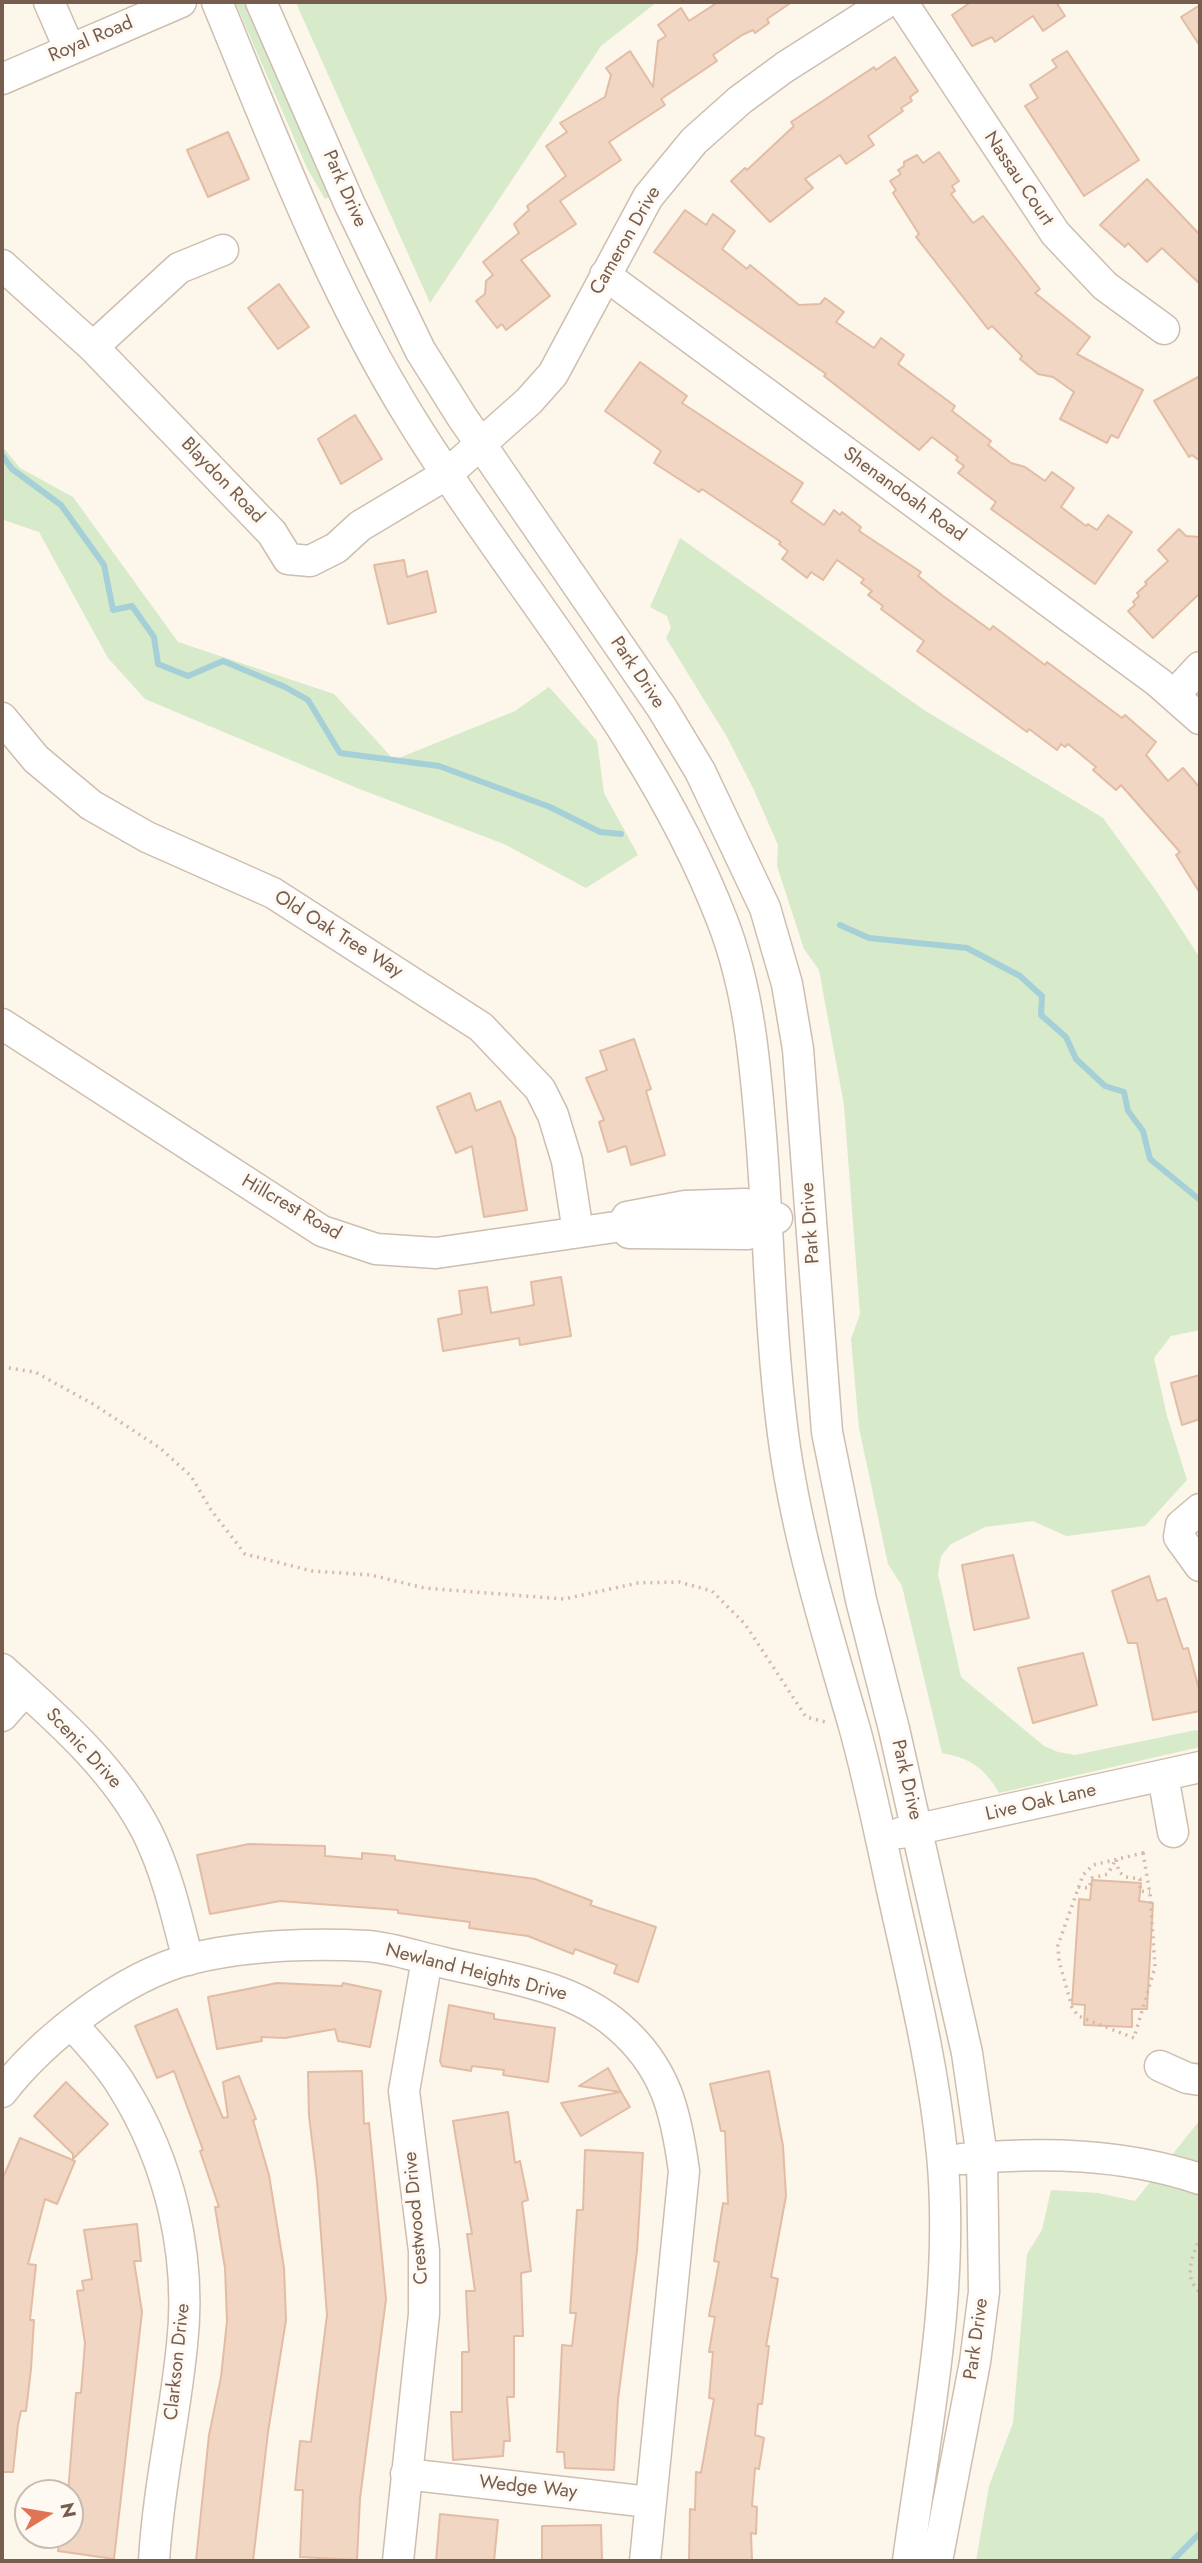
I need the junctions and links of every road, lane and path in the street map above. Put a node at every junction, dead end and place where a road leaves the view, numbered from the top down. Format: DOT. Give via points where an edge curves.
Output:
graph roads {
  1 [pos="50,2"];
  2 [pos="181,2"];
  3 [pos="217,2"];
  4 [pos="261,2"];
  5 [pos="887,2"];
  6 [pos="902,2"];
  7 [pos="69,48"];
  8 [pos="2,79"];
  9 [pos="223,250"];
  10 [pos="2,265"];
  11 [pos="605,275"];
  12 [pos="1164,329"];
  13 [pos="93,347"];
  14 [pos="464,460"];
  15 [pos="1200,667"];
  16 [pos="1174,695"];
  17 [pos="2,718"];
  18 [pos="1200,719"];
  19 [pos="2,1024"];
  20 [pos="763,1218"];
  21 [pos="811,1218"];
  22 [pos="578,1232"];
  23 [pos="2,1367"];
  24 [pos="1200,1509"];
  25 [pos="1200,1566"];
  26 [pos="2,1669"];
  27 [pos="25,1690"];
  28 [pos="2,1716"];
  29 [pos="853,1723"];
  30 [pos="1200,1768"];
  31 [pos="1163,1776"];
  32 [pos="917,1829"];
  33 [pos="1173,1832"];
  34 [pos="880,1836"];
  35 [pos="1116,1860"];
  36 [pos="1079,1887"];
  37 [pos="1150,1892"];
  38 [pos="427,1959"];
  39 [pos="188,1960"];
  40 [pos="72,2024"];
  41 [pos="1160,2066"];
  42 [pos="1200,2080"];
  43 [pos="2,2092"];
  44 [pos="982,2157"];
  45 [pos="943,2160"];
  46 [pos="1200,2179"];
  47 [pos="1200,2237"];
  48 [pos="1200,2292"];
  49 [pos="406,2474"];
  50 [pos="649,2502"];
  51 [pos="154,2561"];
  52 [pos="398,2561"];
  53 [pos="645,2561"];
  54 [pos="908,2561"];
  55 [pos="937,2561"];
  1 -- 7 [label="street"];
  2 -- 7 [label="street, Royal Road"];
  3 -- 14 [label="street, Park Drive" via="309,223 382,372"];
  4 -- 14 [label="street, Park Drive" via="420,350"];
  5 -- 11 [label="street, Cameron Drive" via="785,66 694,141 648,197"];
  6 -- 12 [label="street, Nassau Court" via="1055,233 1105,286"];
  7 -- 8 [label="street, Royal Road"];
  9 -- 13 [label="street" via="179,268"];
  10 -- 13 [label="street, Blaydon Road"];
  11 -- 14 [label="street, Cameron Drive" via="554,374"];
  11 -- 16 [label="street, Shenandoah Road"];
  13 -- 14 [label="street, Blaydon Road" via="272,533 288,559 310,561 324,555 360,526"];
  14 -- 20 [label="street, Park Drive" via="662,792 723,923 744,994 755,1054"];
  14 -- 21 [label="street, Park Drive" via="662,708 700,771 765,908 787,984 798,1049"];
  15 -- 16 [label="street"];
  16 -- 18 [label="street, Shenandoah Road"];
  17 -- 22 [label="street, Old Oak Tree Way" via="36,758 90,804 147,837 272,893 481,1027 540,1088 553,1115 567,1161"];
  19 -- 22 [label="street, Hillcrest Road" via="322,1231 349,1242 376,1250 436,1253"];
  20 -- 21 [label="street"];
  20 -- 22 [label="street, Hillcrest Road" via="745,1204 675,1222 627,1217 622,1226"];
  20 -- 29 [label="street, Park Drive" via="791,1485 818,1610"];
  21 -- 32 [label="street, Park Drive" via="820,1368 832,1466"];
  23 -- 29 [label="path" via="35,1372 160,1448 191,1476 245,1555 312,1571 371,1575 424,1588 564,1599 638,1583 679,1582 712,1591 745,1625 806,1717"];
  24 -- 25 [label="street" via="1181,1525 1179,1536"];
  26 -- 27 [label="street, Scenic Drive"];
  27 -- 28 [label="street"];
  27 -- 39 [label="street, Scenic Drive" via="89,1751 124,1793 148,1833 173,1900"];
  29 -- 34 [label="street, Park Drive"];
  30 -- 31 [label="street, Live Oak Lane"];
  31 -- 32 [label="street, Live Oak Lane"];
  31 -- 33 [label="street"];
  32 -- 34 [label="street, Live Oak Lane"];
  32 -- 44 [label="street, Park Drive" via="967,2053"];
  34 -- 45 [label="street, Park Drive" via="933,2079"];
  35 -- 36 [label="path" via="1093,1865"];
  35 -- 36 [label="path" via="1108,1874 1092,1878 1089,1888"];
  35 -- 37 [label="path" via="1119,1872 1140,1879 1140,1891"];
  35 -- 37 [label="path" via="1143,1853"];
  36 -- 37 [label="path" via="1058,1945 1072,2007 1078,2016 1134,2038 1155,1967"];
  38 -- 39 [label="street, Newland Heights Drive" via="371,1946 318,1946 235,1951"];
  38 -- 49 [label="street, Crestwood Drive" via="404,2091 424,2251 424,2314"];
  38 -- 50 [label="street, Newland Heights Drive" via="586,2002 619,2026 662,2080 676,2117 684,2171"];
  39 -- 40 [label="street, Newland Heights Drive" via="149,1975"];
  40 -- 43 [label="street, Newland Heights Drive" via="17,2072"];
  40 -- 51 [label="street, Clarkson Drive" via="121,2083 148,2130 178,2231 183,2342"];
  41 -- 42 [label="street"];
  44 -- 45 [label="street"];
  44 -- 46 [label="street" via="1049,2154 1111,2158"];
  44 -- 55 [label="street, Park Drive" via="984,2292"];
  45 -- 54 [label="street, Park Drive" via="946,2228 941,2323"];
  47 -- 48 [label="path" via="1190,2266 1192,2282"];
  49 -- 50 [label="street, Wedge Way"];
  49 -- 52 [label="street, Crestwood Drive"];
  50 -- 53 [label="street, Newland Heights Drive"];
}
